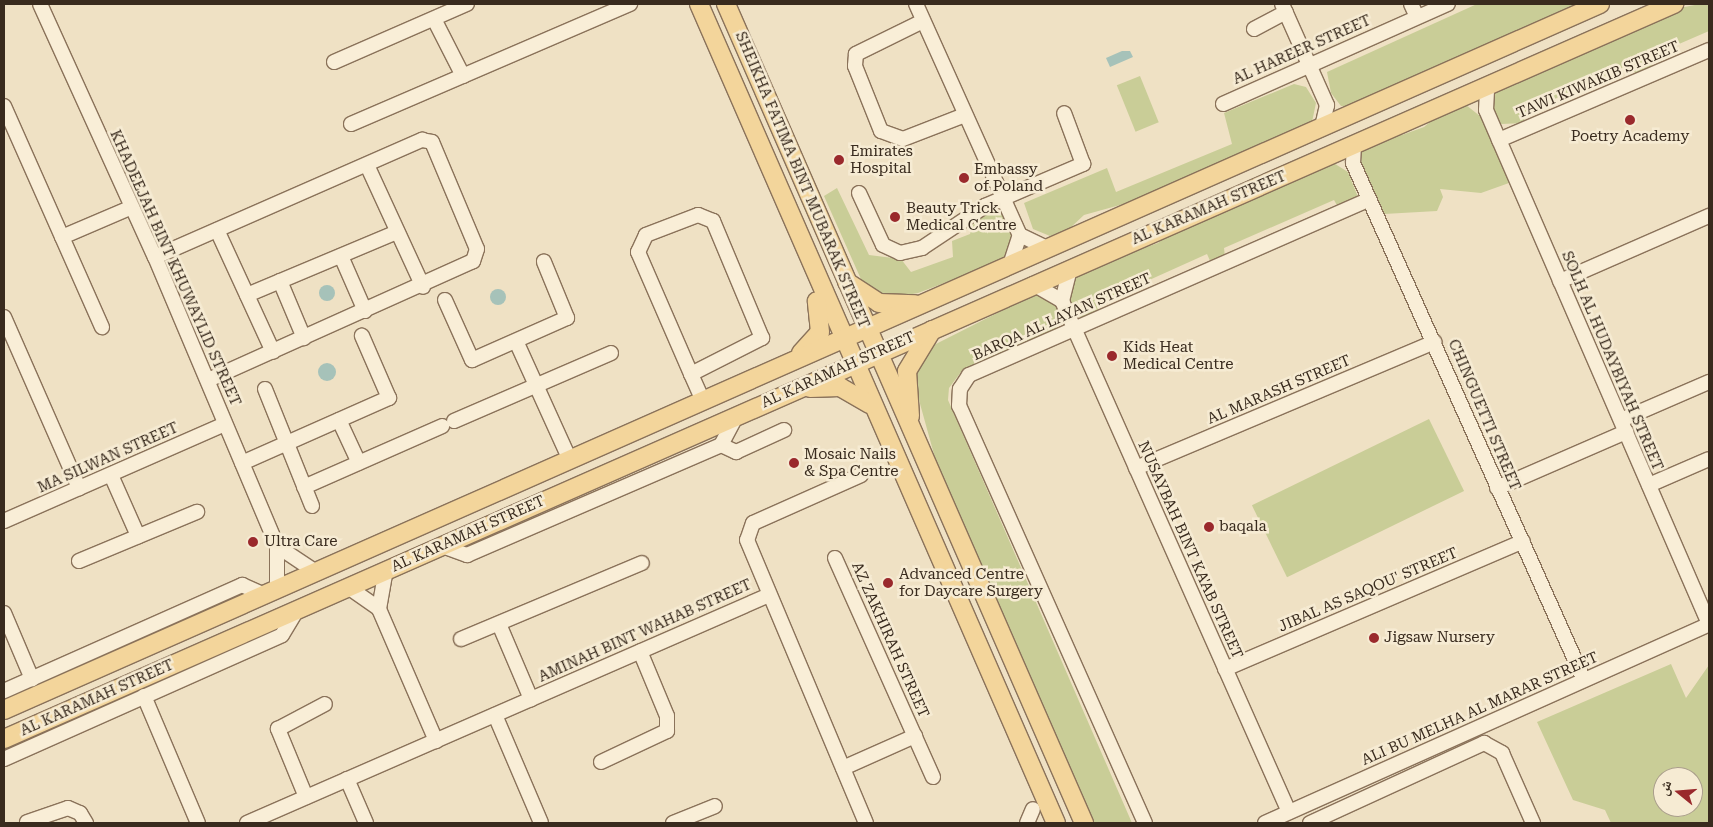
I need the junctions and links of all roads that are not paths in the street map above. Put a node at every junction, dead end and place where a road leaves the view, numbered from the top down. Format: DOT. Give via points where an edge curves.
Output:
graph roads {
  1 [pos="40,4"];
  2 [pos="467,4"];
  3 [pos="630,4"];
  4 [pos="916,4"];
  5 [pos="1411,4"];
  6 [pos="1448,4"];
  7 [pos="1600,4"];
  8 [pos="1674,4"];
  9 [pos="698,5"];
  10 [pos="728,6"];
  11 [pos="1284,8"];
  12 [pos="1417,17"];
  13 [pos="434,19"];
  14 [pos="923,21"];
  15 [pos="1254,28"];
  16 [pos="1709,50"];
  17 [pos="334,62"];
  18 [pos="1309,64"];
  19 [pos="463,76"];
  20 [pos="1487,89"];
  21 [pos="1464,100"];
  22 [pos="1223,104"];
  23 [pos="1327,105"];
  24 [pos="4,106"];
  25 [pos="1486,110"];
  26 [pos="1064,113"];
  27 [pos="1345,114"];
  28 [pos="965,115"];
  29 [pos="1323,123"];
  30 [pos="351,124"];
  31 [pos="1499,140"];
  32 [pos="1354,145"];
  33 [pos="1336,153"];
  34 [pos="1353,163"];
  35 [pos="367,165"];
  36 [pos="858,194"];
  37 [pos="1002,198"];
  38 [pos="1369,198"];
  39 [pos="132,207"];
  40 [pos="1709,216"];
  41 [pos="217,230"];
  42 [pos="397,232"];
  43 [pos="1020,235"];
  44 [pos="62,237"];
  45 [pos="1047,248"];
  46 [pos="341,256"];
  47 [pos="155,257"];
  48 [pos="544,262"];
  49 [pos="1010,264"];
  50 [pos="1070,268"];
  51 [pos="815,276"];
  52 [pos="844,280"];
  53 [pos="280,281"];
  54 [pos="1560,281"];
  55 [pos="1033,284"];
  56 [pos="423,287"];
  57 [pos="247,295"];
  58 [pos="445,300"];
  59 [pos="1062,301"];
  60 [pos="925,304"];
  61 [pos="365,311"];
  62 [pos="4,317"];
  63 [pos="102,327"];
  64 [pos="934,328"];
  65 [pos="866,329"];
  66 [pos="1074,329"];
  67 [pos="362,336"];
  68 [pos="304,338"];
  69 [pos="843,339"];
  70 [pos="516,341"];
  71 [pos="1435,342"];
  72 [pos="273,352"];
  73 [pos="611,353"];
  74 [pos="876,354"];
  75 [pos="790,363"];
  76 [pos="853,364"];
  77 [pos="691,374"];
  78 [pos="208,380"];
  79 [pos="1709,382"];
  80 [pos="536,386"];
  81 [pos="265,389"];
  82 [pos="788,391"];
  83 [pos="703,402"];
  84 [pos="872,408"];
  85 [pos="737,415"];
  86 [pos="339,420"];
  87 [pos="225,424"];
  88 [pos="1623,426"];
  89 [pos="784,430"];
  90 [pos="913,438"];
  91 [pos="286,444"];
  92 [pos="721,445"];
  93 [pos="1709,459"];
  94 [pos="570,460"];
  95 [pos="242,463"];
  96 [pos="359,463"];
  97 [pos="1136,468"];
  98 [pos="111,475"];
  99 [pos="861,476"];
  100 [pos="1649,485"];
  101 [pos="304,486"];
  102 [pos="79,488"];
  103 [pos="1497,488"];
  104 [pos="312,506"];
  105 [pos="197,512"];
  106 [pos="4,521"];
  107 [pos="138,536"];
  108 [pos="1523,541"];
  109 [pos="277,546"];
  110 [pos="442,546"];
  111 [pos="835,558"];
  112 [pos="79,561"];
  113 [pos="642,563"];
  114 [pos="386,570"];
  115 [pos="316,572"];
  116 [pos="348,587"];
  117 [pos="270,592"];
  118 [pos="769,595"];
  119 [pos="379,609"];
  120 [pos="296,610"];
  121 [pos="4,613"];
  122 [pos="499,624"];
  123 [pos="1709,624"];
  124 [pos="461,639"];
  125 [pos="640,651"];
  126 [pos="1225,669"];
  127 [pos="32,679"];
  128 [pos="1584,680"];
  129 [pos="4,691"];
  130 [pos="144,696"];
  131 [pos="531,699"];
  132 [pos="325,704"];
  133 [pos="4,710"];
  134 [pos="495,715"];
  135 [pos="915,736"];
  136 [pos="4,740"];
  137 [pos="436,740"];
  138 [pos="4,759"];
  139 [pos="601,762"];
  140 [pos="843,768"];
  141 [pos="933,777"];
  142 [pos="347,779"];
  143 [pos="306,797"];
  144 [pos="715,806"];
  145 [pos="1033,809"];
  146 [pos="1286,817"];
  147 [pos="27,822"];
  148 [pos="86,823"];
  149 [pos="198,823"];
  150 [pos="247,823"];
  151 [pos="366,823"];
  152 [pos="541,823"];
  153 [pos="673,823"];
  154 [pos="866,823"];
  155 [pos="1027,823"];
  156 [pos="1056,823"];
  157 [pos="1084,823"];
  158 [pos="1145,823"];
  159 [pos="1265,823"];
  160 [pos="1310,823"];
  161 [pos="1533,823"];
  1 -- 39 [label="street, KHADEEJAH BINT KHUWAYLID STREET"];
  2 -- 13 [label="street"];
  3 -- 19 [label="street"];
  4 -- 14 [label="street"];
  5 -- 12 [label="street"];
  6 -- 12 [label="street, AL HAREER STREET"];
  7 -- 27 [label="main road, AL KARAMAH STREET"];
  8 -- 20 [label="main road, AL KARAMAH STREET"];
  9 -- 51 [label="main road, SHEIKHA FATIMA BINT MUBARAK STREET"];
  10 -- 52 [label="main road, SHEIKHA FATIMA BINT MUBARAK STREET"];
  11 -- 15 [label="street"];
  11 -- 18 [label="street"];
  12 -- 18 [label="street, AL HAREER STREET"];
  13 -- 17 [label="street"];
  13 -- 19 [label="street"];
  14 -- 28 [label="street"];
  14 -- 28 [label="street" via="856,54 856,66 881,131 903,139"];
  16 -- 31 [label="street, TAWI KIWAKIB STREET"];
  18 -- 22 [label="street, AL HAREER STREET"];
  18 -- 23 [label="street"];
  19 -- 30 [label="street"];
  20 -- 21 [label="main road, AL KARAMAH STREET"];
  20 -- 25 [label="street, SOLH AL HUDAYBIYAH STREET"];
  21 -- 25 [label="street"];
  21 -- 32 [label="main road, AL KARAMAH STREET"];
  23 -- 27 [label="street"];
  23 -- 29 [label="street"];
  24 -- 44 [label="street"];
  25 -- 31 [label="street, SOLH AL HUDAYBIYAH STREET"];
  26 -- 37 [label="street" via="1084,164"];
  27 -- 29 [label="main road, AL KARAMAH STREET"];
  28 -- 37 [label="street"];
  29 -- 45 [label="main road, AL KARAMAH STREET"];
  31 -- 54 [label="street, SOLH AL HUDAYBIYAH STREET"];
  32 -- 33 [label="main road, AL KARAMAH STREET"];
  32 -- 34 [label="street, CHINGUETTI STREET"];
  33 -- 34 [label="street"];
  33 -- 50 [label="main road, AL KARAMAH STREET"];
  34 -- 38 [label="street, CHINGUETTI STREET"];
  35 -- 41 [label="street"];
  35 -- 42 [label="street"];
  35 -- 56 [label="street" via="422,140 432,142 477,256"];
  36 -- 37 [label="street" via="882,245 900,253 943,237"];
  37 -- 43 [label="street"];
  38 -- 66 [label="street, BARQA AL LAYAN STREET"];
  38 -- 71 [label="street, CHINGUETTI STREET"];
  39 -- 44 [label="street"];
  39 -- 47 [label="street, KHADEEJAH BINT KHUWAYLID STREET"];
  40 -- 54 [label="street"];
  41 -- 47 [label="street"];
  41 -- 57 [label="street"];
  42 -- 46 [label="street"];
  42 -- 56 [label="street"];
  43 -- 45 [label="street"];
  43 -- 49 [label="street"];
  44 -- 63 [label="street"];
  45 -- 49 [label="main road, AL KARAMAH STREET"];
  46 -- 53 [label="street"];
  46 -- 61 [label="street"];
  47 -- 78 [label="street, KHADEEJAH BINT KHUWAYLID STREET"];
  48 -- 70 [label="street" via="567,318"];
  49 -- 60 [label="main road, AL KARAMAH STREET"];
  50 -- 55 [label="main road, AL KARAMAH STREET"];
  50 -- 59 [label="street"];
  51 -- 69 [label="main road, SHEIKHA FATIMA BINT MUBARAK STREET"];
  51 -- 75 [label="main road" via="822,326 815,341"];
  52 -- 60 [label="main road" via="879,303"];
  52 -- 65 [label="main road, SHEIKHA FATIMA BINT MUBARAK STREET"];
  53 -- 57 [label="street"];
  53 -- 68 [label="street"];
  54 -- 88 [label="street, SOLH AL HUDAYBIYAH STREET"];
  55 -- 59 [label="street"];
  55 -- 64 [label="main road, AL KARAMAH STREET"];
  56 -- 61 [label="street"];
  57 -- 72 [label="street"];
  58 -- 70 [label="street" via="472,360"];
  59 -- 66 [label="street, NUSAYBAH BINT KA'AB STREET"];
  60 -- 65 [label="main road, AL KARAMAH STREET"];
  61 -- 68 [label="street"];
  62 -- 102 [label="street"];
  64 -- 74 [label="main road, AL KARAMAH STREET"];
  64 -- 90 [label="main road" via="907,371"];
  65 -- 69 [label="main road, AL KARAMAH STREET"];
  65 -- 74 [label="main road, SHEIKHA FATIMA BINT MUBARAK STREET"];
  66 -- 97 [label="street, NUSAYBAH BINT KA'AB STREET"];
  66 -- 158 [label="street, BARQA AL LAYAN STREET" via="969,375 960,390 959,406"];
  67 -- 86 [label="street" via="389,398"];
  68 -- 72 [label="street"];
  69 -- 75 [label="main road, AL KARAMAH STREET"];
  69 -- 76 [label="main road, SHEIKHA FATIMA BINT MUBARAK STREET"];
  70 -- 80 [label="street"];
  71 -- 97 [label="street, AL MARASH STREET"];
  71 -- 103 [label="street, CHINGUETTI STREET"];
  72 -- 78 [label="street"];
  73 -- 80 [label="street"];
  74 -- 76 [label="main road, AL KARAMAH STREET"];
  74 -- 90 [label="main road, SHEIKHA FATIMA BINT MUBARAK STREET"];
  75 -- 83 [label="main road, AL KARAMAH STREET"];
  76 -- 82 [label="main road, AL KARAMAH STREET"];
  76 -- 84 [label="main road, SHEIKHA FATIMA BINT MUBARAK STREET"];
  77 -- 77 [label="street" via="638,252 646,235 698,215 713,221 762,338"];
  77 -- 83 [label="street"];
  78 -- 87 [label="street, KHADEEJAH BINT KHUWAYLID STREET"];
  79 -- 88 [label="street"];
  80 -- 94 [label="street"];
  80 -- 96 [label="street"];
  81 -- 91 [label="street"];
  82 -- 84 [label="main road" via="840,387"];
  82 -- 85 [label="main road, AL KARAMAH STREET"];
  83 -- 94 [label="main road, AL KARAMAH STREET"];
  84 -- 156 [label="main road, SHEIKHA FATIMA BINT MUBARAK STREET"];
  85 -- 92 [label="street"];
  85 -- 110 [label="main road, AL KARAMAH STREET"];
  86 -- 91 [label="street"];
  86 -- 96 [label="street"];
  87 -- 95 [label="street, KHADEEJAH BINT KHUWAYLID STREET"];
  87 -- 98 [label="street, MA SILWAN STREET"];
  88 -- 100 [label="street, SOLH AL HUDAYBIYAH STREET"];
  88 -- 103 [label="street"];
  89 -- 92 [label="street" via="736,452"];
  90 -- 157 [label="main road, SHEIKHA FATIMA BINT MUBARAK STREET"];
  91 -- 95 [label="street"];
  91 -- 101 [label="street"];
  92 -- 110 [label="street" via="467,555"];
  93 -- 100 [label="street"];
  94 -- 115 [label="main road, AL KARAMAH STREET"];
  95 -- 109 [label="street, KHADEEJAH BINT KHUWAYLID STREET"];
  96 -- 101 [label="street"];
  97 -- 126 [label="street, NUSAYBAH BINT KA'AB STREET"];
  98 -- 102 [label="street, MA SILWAN STREET"];
  98 -- 107 [label="street"];
  99 -- 118 [label="street" via="753,523 747,540"];
  100 -- 123 [label="street, SOLH AL HUDAYBIYAH STREET"];
  101 -- 104 [label="street"];
  102 -- 106 [label="street, MA SILWAN STREET"];
  103 -- 108 [label="street, CHINGUETTI STREET"];
  105 -- 107 [label="street"];
  107 -- 112 [label="street"];
  108 -- 126 [label="street, JIBAL AS SAQOU' STREET"];
  108 -- 128 [label="street, CHINGUETTI STREET"];
  109 -- 115 [label="street"];
  109 -- 117 [label="street, KHADEEJAH BINT KHUWAYLID STREET"];
  110 -- 114 [label="main road, AL KARAMAH STREET"];
  111 -- 135 [label="street, AZ ZAKHIRAH STREET"];
  113 -- 122 [label="street"];
  114 -- 116 [label="main road, AL KARAMAH STREET"];
  114 -- 119 [label="street"];
  115 -- 117 [label="main road, AL KARAMAH STREET"];
  116 -- 119 [label="street"];
  116 -- 120 [label="main road, AL KARAMAH STREET"];
  117 -- 127 [label="street" via="242,585"];
  117 -- 133 [label="main road, AL KARAMAH STREET"];
  118 -- 125 [label="street, AMINAH BINT WAHAB STREET"];
  118 -- 140 [label="street, AMINAH BINT WAHAB STREET"];
  119 -- 137 [label="street"];
  120 -- 130 [label="street" via="282,635"];
  120 -- 136 [label="main road, AL KARAMAH STREET"];
  121 -- 127 [label="street"];
  122 -- 124 [label="street"];
  122 -- 131 [label="street"];
  123 -- 128 [label="street, ALI BU MELHA AL MARAR STREET"];
  125 -- 131 [label="street, AMINAH BINT WAHAB STREET"];
  125 -- 139 [label="street" via="668,716 667,731"];
  126 -- 146 [label="street, NUSAYBAH BINT KA'AB STREET"];
  127 -- 129 [label="street"];
  128 -- 146 [label="street, ALI BU MELHA AL MARAR STREET"];
  130 -- 138 [label="street"];
  130 -- 149 [label="street"];
  131 -- 134 [label="street, AMINAH BINT WAHAB STREET"];
  132 -- 143 [label="street" via="278,729"];
  134 -- 137 [label="street, AMINAH BINT WAHAB STREET"];
  134 -- 152 [label="street"];
  135 -- 140 [label="street, AZ ZAKHIRAH STREET"];
  135 -- 141 [label="street, AZ ZAKHIRAH STREET"];
  137 -- 142 [label="street, AMINAH BINT WAHAB STREET"];
  140 -- 154 [label="street, AMINAH BINT WAHAB STREET"];
  142 -- 143 [label="street, AMINAH BINT WAHAB STREET"];
  142 -- 151 [label="street"];
  143 -- 150 [label="street, AMINAH BINT WAHAB STREET"];
  144 -- 153 [label="street"];
  145 -- 155 [label="street"];
  146 -- 159 [label="street, ALI BU MELHA AL MARAR STREET"];
  147 -- 148 [label="street" via="68,808 80,813"];
  160 -- 161 [label="street" via="1484,744 1502,753"];
}
